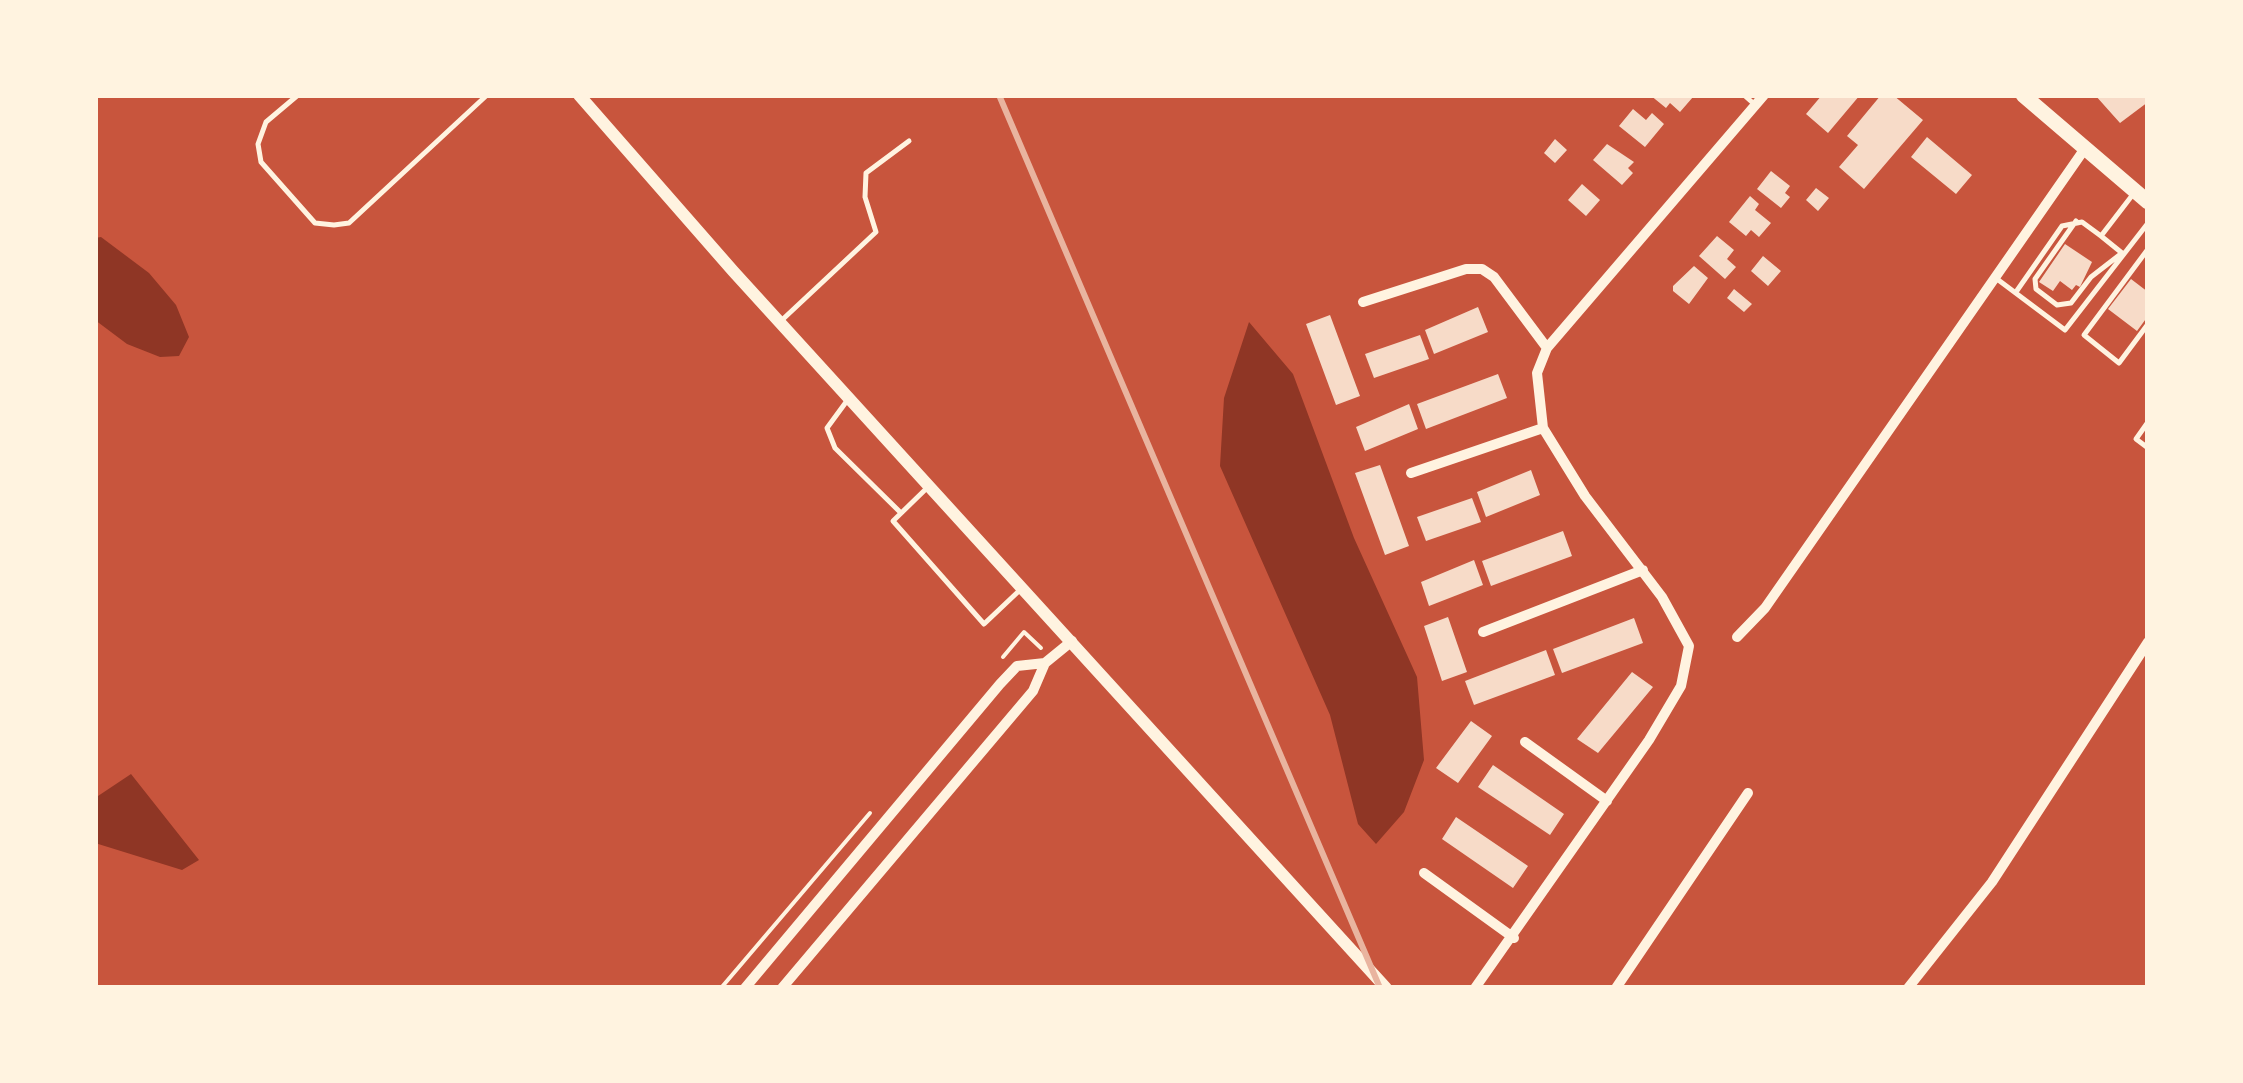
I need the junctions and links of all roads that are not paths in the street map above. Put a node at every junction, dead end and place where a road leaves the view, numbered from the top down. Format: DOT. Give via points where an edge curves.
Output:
graph roads {
  1 [pos="298,95"];
  2 [pos="486,95"];
  3 [pos="579,95"];
  4 [pos="1744,95"];
  5 [pos="1764,95"];
  6 [pos="2024,95"];
  7 [pos="1756,105"];
  8 [pos="909,140"];
  9 [pos="2086,147"];
  10 [pos="2142,197"];
  11 [pos="2076,220"];
  12 [pos="2148,223"];
  13 [pos="2102,236"];
  14 [pos="2148,249"];
  15 [pos="2122,253"];
  16 [pos="1995,277"];
  17 [pos="2016,293"];
  18 [pos="1363,302"];
  19 [pos="780,322"];
  20 [pos="2148,324"];
  21 [pos="1547,348"];
  22 [pos="849,398"];
  23 [pos="2148,422"];
  24 [pos="1543,428"];
  25 [pos="2148,448"];
  26 [pos="1411,474"];
  27 [pos="929,485"];
  28 [pos="901,513"];
  29 [pos="1643,570"];
  30 [pos="1023,587"];
  31 [pos="1483,632"];
  32 [pos="1737,637"];
  33 [pos="1072,641"];
  34 [pos="2148,642"];
  35 [pos="1048,660"];
  36 [pos="1525,742"];
  37 [pos="1748,792"];
  38 [pos="1608,800"];
  39 [pos="1424,873"];
  40 [pos="1514,938"];
  41 [pos="745,988"];
  42 [pos="782,988"];
  43 [pos="1386,988"];
  44 [pos="1475,988"];
  45 [pos="1616,988"];
  46 [pos="1908,988"];
  1 -- 2 [label="lane" via="266,122 258,144 261,162 315,223 334,226 349,223"];
  3 -- 19 [label="street"];
  4 -- 7 [label="lane"];
  5 -- 7 [label="street"];
  6 -- 9 [label="main road"];
  7 -- 21 [label="street"];
  8 -- 19 [label="lane" via="866,173 876,232"];
  9 -- 10 [label="main road"];
  9 -- 16 [label="street"];
  10 -- 13 [label="lane"];
  11 -- 13 [label="lane"];
  11 -- 15 [label="lane" via="2035,280 2036,289 2058,305 2071,304"];
  11 -- 17 [label="lane" via="2062,226"];
  12 -- 15 [label="lane"];
  13 -- 15 [label="lane"];
  14 -- 20 [label="lane" via="2084,335 2120,363"];
  15 -- 17 [label="lane" via="2065,330"];
  16 -- 17 [label="lane"];
  16 -- 32 [label="street" via="1765,608"];
  18 -- 21 [label="street" via="1466,268 1482,270"];
  19 -- 22 [label="street"];
  21 -- 24 [label="street" via="1537,373"];
  22 -- 27 [label="street"];
  22 -- 28 [label="lane" via="827,428 834,448"];
  23 -- 25 [label="lane" via="2136,438"];
  24 -- 26 [label="street"];
  24 -- 29 [label="street"];
  27 -- 28 [label="lane"];
  27 -- 30 [label="street"];
  28 -- 30 [label="lane" via="893,521 984,624"];
  29 -- 31 [label="street"];
  29 -- 38 [label="street" via="1680,625 1688,667"];
  30 -- 33 [label="street"];
  33 -- 35 [label="street"];
  33 -- 43 [label="street"];
  34 -- 46 [label="street" via="1992,882"];
  35 -- 41 [label="street" via="1017,666 1000,684"];
  35 -- 42 [label="street" via="1034,692"];
  36 -- 38 [label="street"];
  37 -- 45 [label="street"];
  38 -- 40 [label="street"];
  39 -- 40 [label="street"];
  40 -- 44 [label="street"];
}
